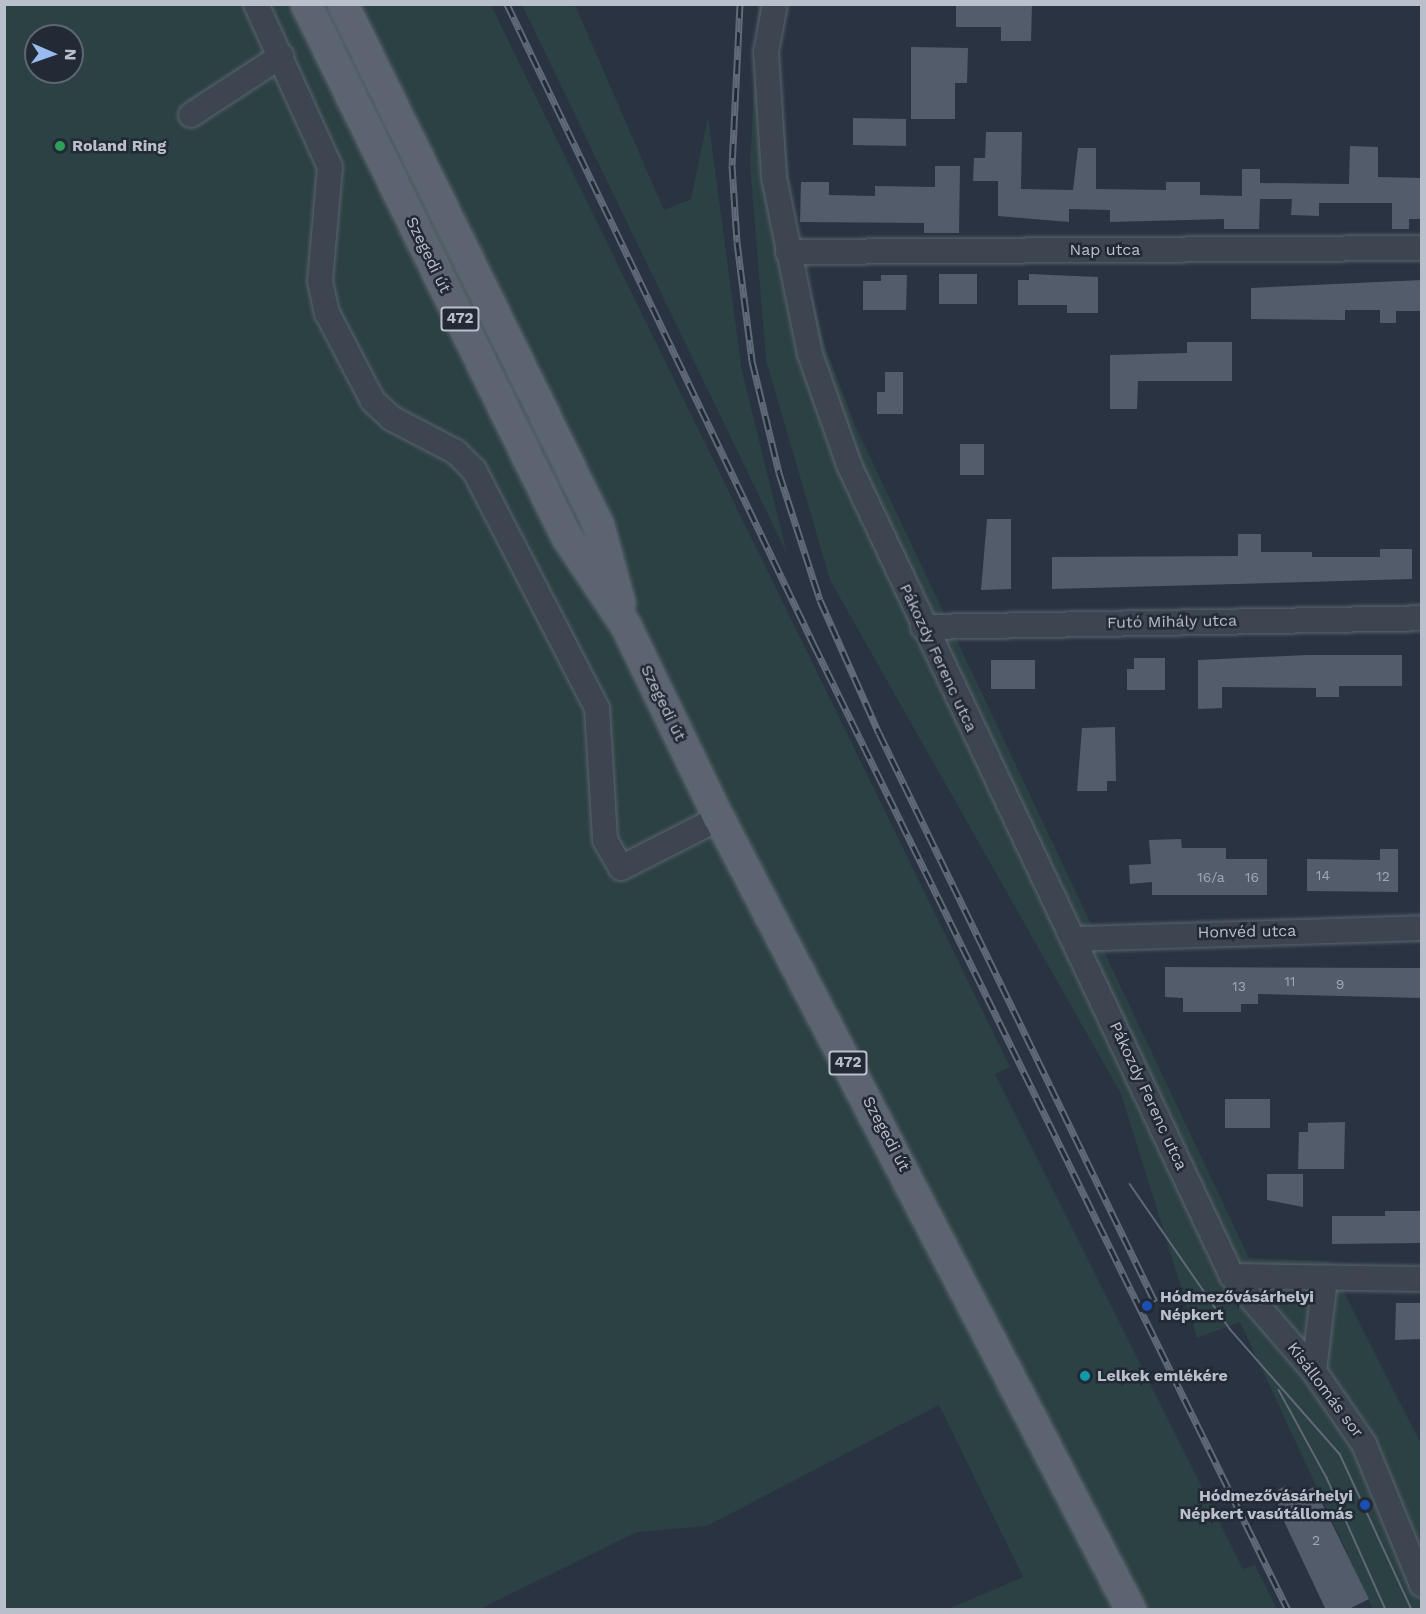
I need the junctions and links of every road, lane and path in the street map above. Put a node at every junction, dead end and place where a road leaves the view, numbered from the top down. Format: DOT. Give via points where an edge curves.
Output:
graph roads {
  1 [pos="256,4"];
  2 [pos="306,4"];
  3 [pos="343,4"];
  4 [pos="775,4"];
  5 [pos="281,56"];
  6 [pos="191,115"];
  7 [pos="1422,248"];
  8 [pos="788,252"];
  9 [pos="1422,618"];
  10 [pos="626,626"];
  11 [pos="923,627"];
  12 [pos="719,818"];
  13 [pos="1422,928"];
  14 [pos="1074,939"];
  15 [pos="1232,1276"];
  16 [pos="1325,1279"];
  17 [pos="1422,1279"];
  18 [pos="1314,1371"];
  19 [pos="1422,1585"];
  20 [pos="1131,1610"];
  1 -- 5 [label="street"];
  2 -- 10 [label="main road, Szegedi út / 472" via="566,536"];
  3 -- 10 [label="main road, Szegedi út / 472" via="599,526"];
  4 -- 8 [label="street, Pákozdy Ferenc utca" via="766,52 774,177"];
  5 -- 6 [label="street"];
  5 -- 12 [label="street" via="333,182 320,281 327,313 373,401 391,418 456,452 474,470 597,708 605,840 621,868"];
  7 -- 8 [label="street, Nap utca"];
  8 -- 11 [label="street, Pákozdy Ferenc utca" via="810,354 849,465"];
  9 -- 11 [label="street, Futó Mihály utca"];
  10 -- 12 [label="main road, Szegedi út / 472"];
  11 -- 14 [label="street, Pákozdy Ferenc utca"];
  12 -- 20 [label="main road, Szegedi út / 472"];
  13 -- 14 [label="street, Honvéd utca"];
  14 -- 15 [label="street, Pákozdy Ferenc utca"];
  15 -- 16 [label="street"];
  15 -- 18 [label="street, Kisállomás sor"];
  16 -- 17 [label="street"];
  16 -- 18 [label="street"];
  18 -- 19 [label="street, Kisállomás sor" via="1364,1444"];
}
